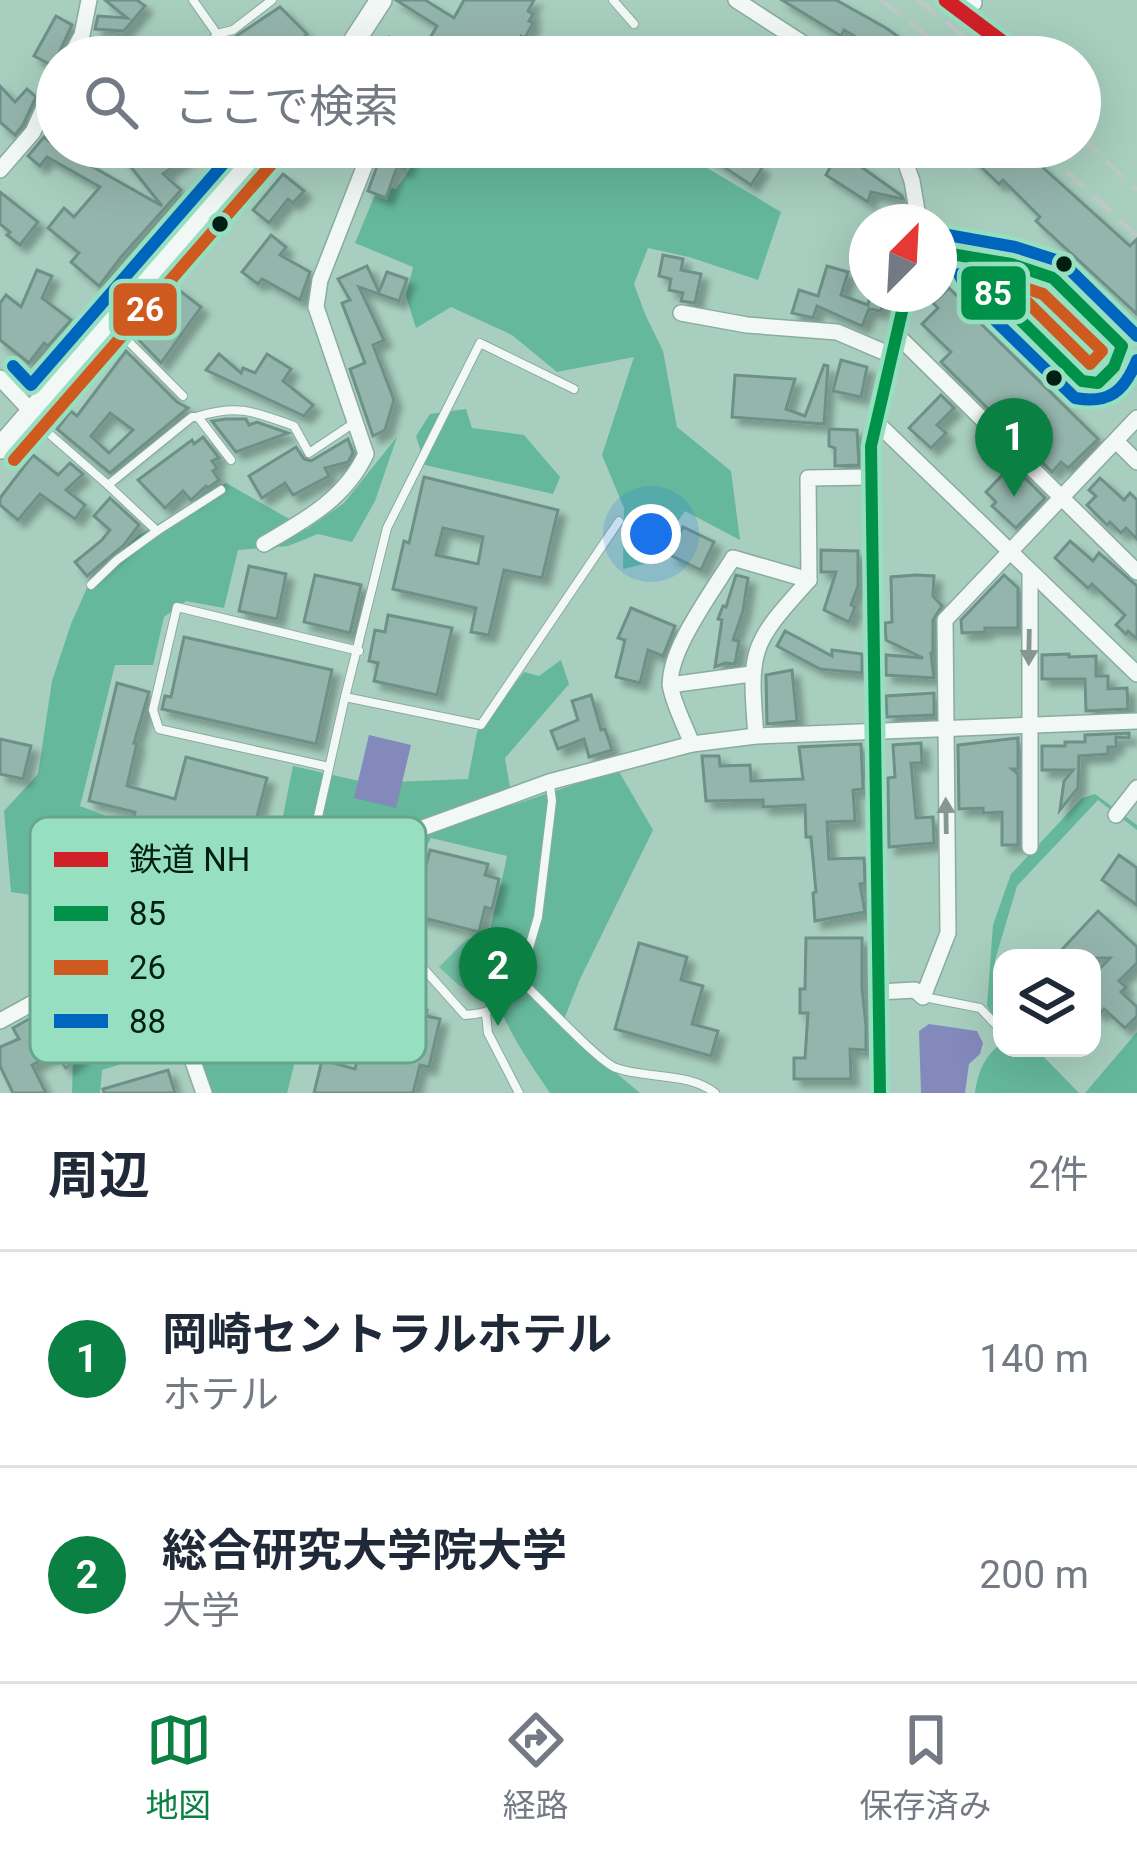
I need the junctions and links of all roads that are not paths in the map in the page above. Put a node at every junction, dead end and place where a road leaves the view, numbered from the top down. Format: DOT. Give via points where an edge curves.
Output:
graph roads {
  1 [pos="89,0"];
  2 [pos="193,0"];
  3 [pos="272,0"];
  4 [pos="381,0"];
  5 [pos="613,0"];
  6 [pos="736,0"];
  7 [pos="634,24"];
  8 [pos="217,34"];
  9 [pos="81,36"];
  10 [pos="358,36"];
  11 [pos="792,36"];
  12 [pos="36,125"];
  13 [pos="244,168"];
  14 [pos="365,168"];
  15 [pos="907,168"];
  16 [pos="0,170"];
  17 [pos="916,204"];
  18 [pos="957,255"];
  19 [pos="979,259"];
  20 [pos="902,312"];
  21 [pos="681,313"];
  22 [pos="110,324"];
  23 [pos="897,335"];
  24 [pos="891,356"];
  25 [pos="0,378"];
  26 [pos="574,389"];
  27 [pos="183,396"];
  28 [pos="32,412"];
  29 [pos="198,417"];
  30 [pos="1137,418"];
  31 [pos="876,422"];
  32 [pos="355,423"];
  33 [pos="1116,441"];
  34 [pos="0,448"];
  35 [pos="231,460"];
  36 [pos="1137,462"];
  37 [pos="869,476"];
  38 [pos="108,485"];
  39 [pos="220,490"];
  40 [pos="1062,497"];
  41 [pos="620,521"];
  42 [pos="158,531"];
  43 [pos="264,544"];
  44 [pos="1011,551"];
  45 [pos="1030,572"];
  46 [pos="1137,572"];
  47 [pos="808,580"];
  48 [pos="91,584"];
  49 [pos="358,651"];
  50 [pos="751,674"];
  51 [pos="1137,674"];
  52 [pos="670,685"];
  53 [pos="345,697"];
  54 [pos="1137,721"];
  55 [pos="1029,723"];
  56 [pos="945,728"];
  57 [pos="874,732"];
  58 [pos="756,736"];
  59 [pos="692,744"];
  60 [pos="328,767"];
  61 [pos="549,782"];
  62 [pos="1137,789"];
  63 [pos="1116,814"];
  64 [pos="318,817"];
  65 [pos="426,827"];
  66 [pos="1030,847"];
  67 [pos="426,971"];
  68 [pos="526,986"];
  69 [pos="878,992"];
  70 [pos="923,997"];
  71 [pos="30,1005"];
  72 [pos="486,1013"];
  73 [pos="0,1021"];
  74 [pos="993,1022"];
  75 [pos="193,1063"];
  76 [pos="204,1093"];
  77 [pos="519,1093"];
  78 [pos="715,1093"];
  79 [pos="880,1093"];
  1 -- 9 [label="street"];
  2 -- 8 [label="lane"];
  3 -- 8 [label="lane"];
  4 -- 10 [label="main road"];
  5 -- 7 [label="lane"];
  6 -- 11 [label="street"];
  12 -- 16 [label="street"];
  13 -- 22 [label="main road"];
  14 -- 32 [label="street" via="316,308"];
  15 -- 17 [label="street"];
  18 -- 19 [label="lane"];
  19 -- 19 [label="lane" via="1053,278 1122,346 1110,372 1098,383 1082,381 983,283"];
  20 -- 23 [label="street"];
  21 -- 24 [label="street" via="837,332"];
  22 -- 27 [label="lane"];
  22 -- 28 [label="main road"];
  23 -- 24 [label="street"];
  23 -- 40 [label="street"];
  24 -- 31 [label="street"];
  25 -- 28 [label="street"];
  26 -- 49 [label="lane" via="480,343 387,528"];
  28 -- 34 [label="main road"];
  28 -- 38 [label="lane"];
  29 -- 32 [label="lane" via="240,408 269,417 294,426 309,452"];
  29 -- 35 [label="lane"];
  29 -- 38 [label="lane"];
  30 -- 33 [label="street"];
  31 -- 37 [label="street"];
  31 -- 44 [label="street"];
  32 -- 43 [label="street" via="366,454 358,471 332,502"];
  33 -- 36 [label="street"];
  33 -- 40 [label="street"];
  37 -- 47 [label="street" via="808,478"];
  37 -- 57 [label="street"];
  38 -- 42 [label="lane"];
  39 -- 42 [label="lane"];
  40 -- 44 [label="street"];
  40 -- 46 [label="street"];
  41 -- 53 [label="lane" via="481,725"];
  42 -- 48 [label="lane"];
  44 -- 45 [label="street"];
  44 -- 56 [label="street" via="945,620"];
  45 -- 51 [label="street"];
  45 -- 55 [label="street, one-way"];
  47 -- 50 [label="street" via="769,624"];
  47 -- 52 [label="street" via="734,559 681,645"];
  49 -- 53 [label="lane"];
  49 -- 60 [label="lane" via="177,608 153,710 159,729"];
  50 -- 52 [label="street"];
  50 -- 58 [label="street"];
  52 -- 59 [label="street"];
  53 -- 60 [label="lane"];
  54 -- 55 [label="street"];
  55 -- 56 [label="street"];
  55 -- 66 [label="street"];
  56 -- 57 [label="street"];
  70 -- 56 [label="street, one-way" via="948,933"];
  57 -- 58 [label="street"];
  57 -- 69 [label="street"];
  58 -- 59 [label="street"];
  59 -- 61 [label="street"];
  60 -- 64 [label="lane, bridge"];
  61 -- 65 [label="street"];
  61 -- 68 [label="lane"];
  62 -- 63 [label="street"];
  67 -- 72 [label="lane, bridge" via="466,1015"];
  68 -- 72 [label="lane"];
  68 -- 78 [label="lane" via="611,1067"];
  69 -- 70 [label="street" via="914,989"];
  69 -- 79 [label="street"];
  70 -- 74 [label="lane" via="980,1009"];
  71 -- 73 [label="street"];
  72 -- 77 [label="lane" via="488,1034"];
  75 -- 76 [label="street"];
}
